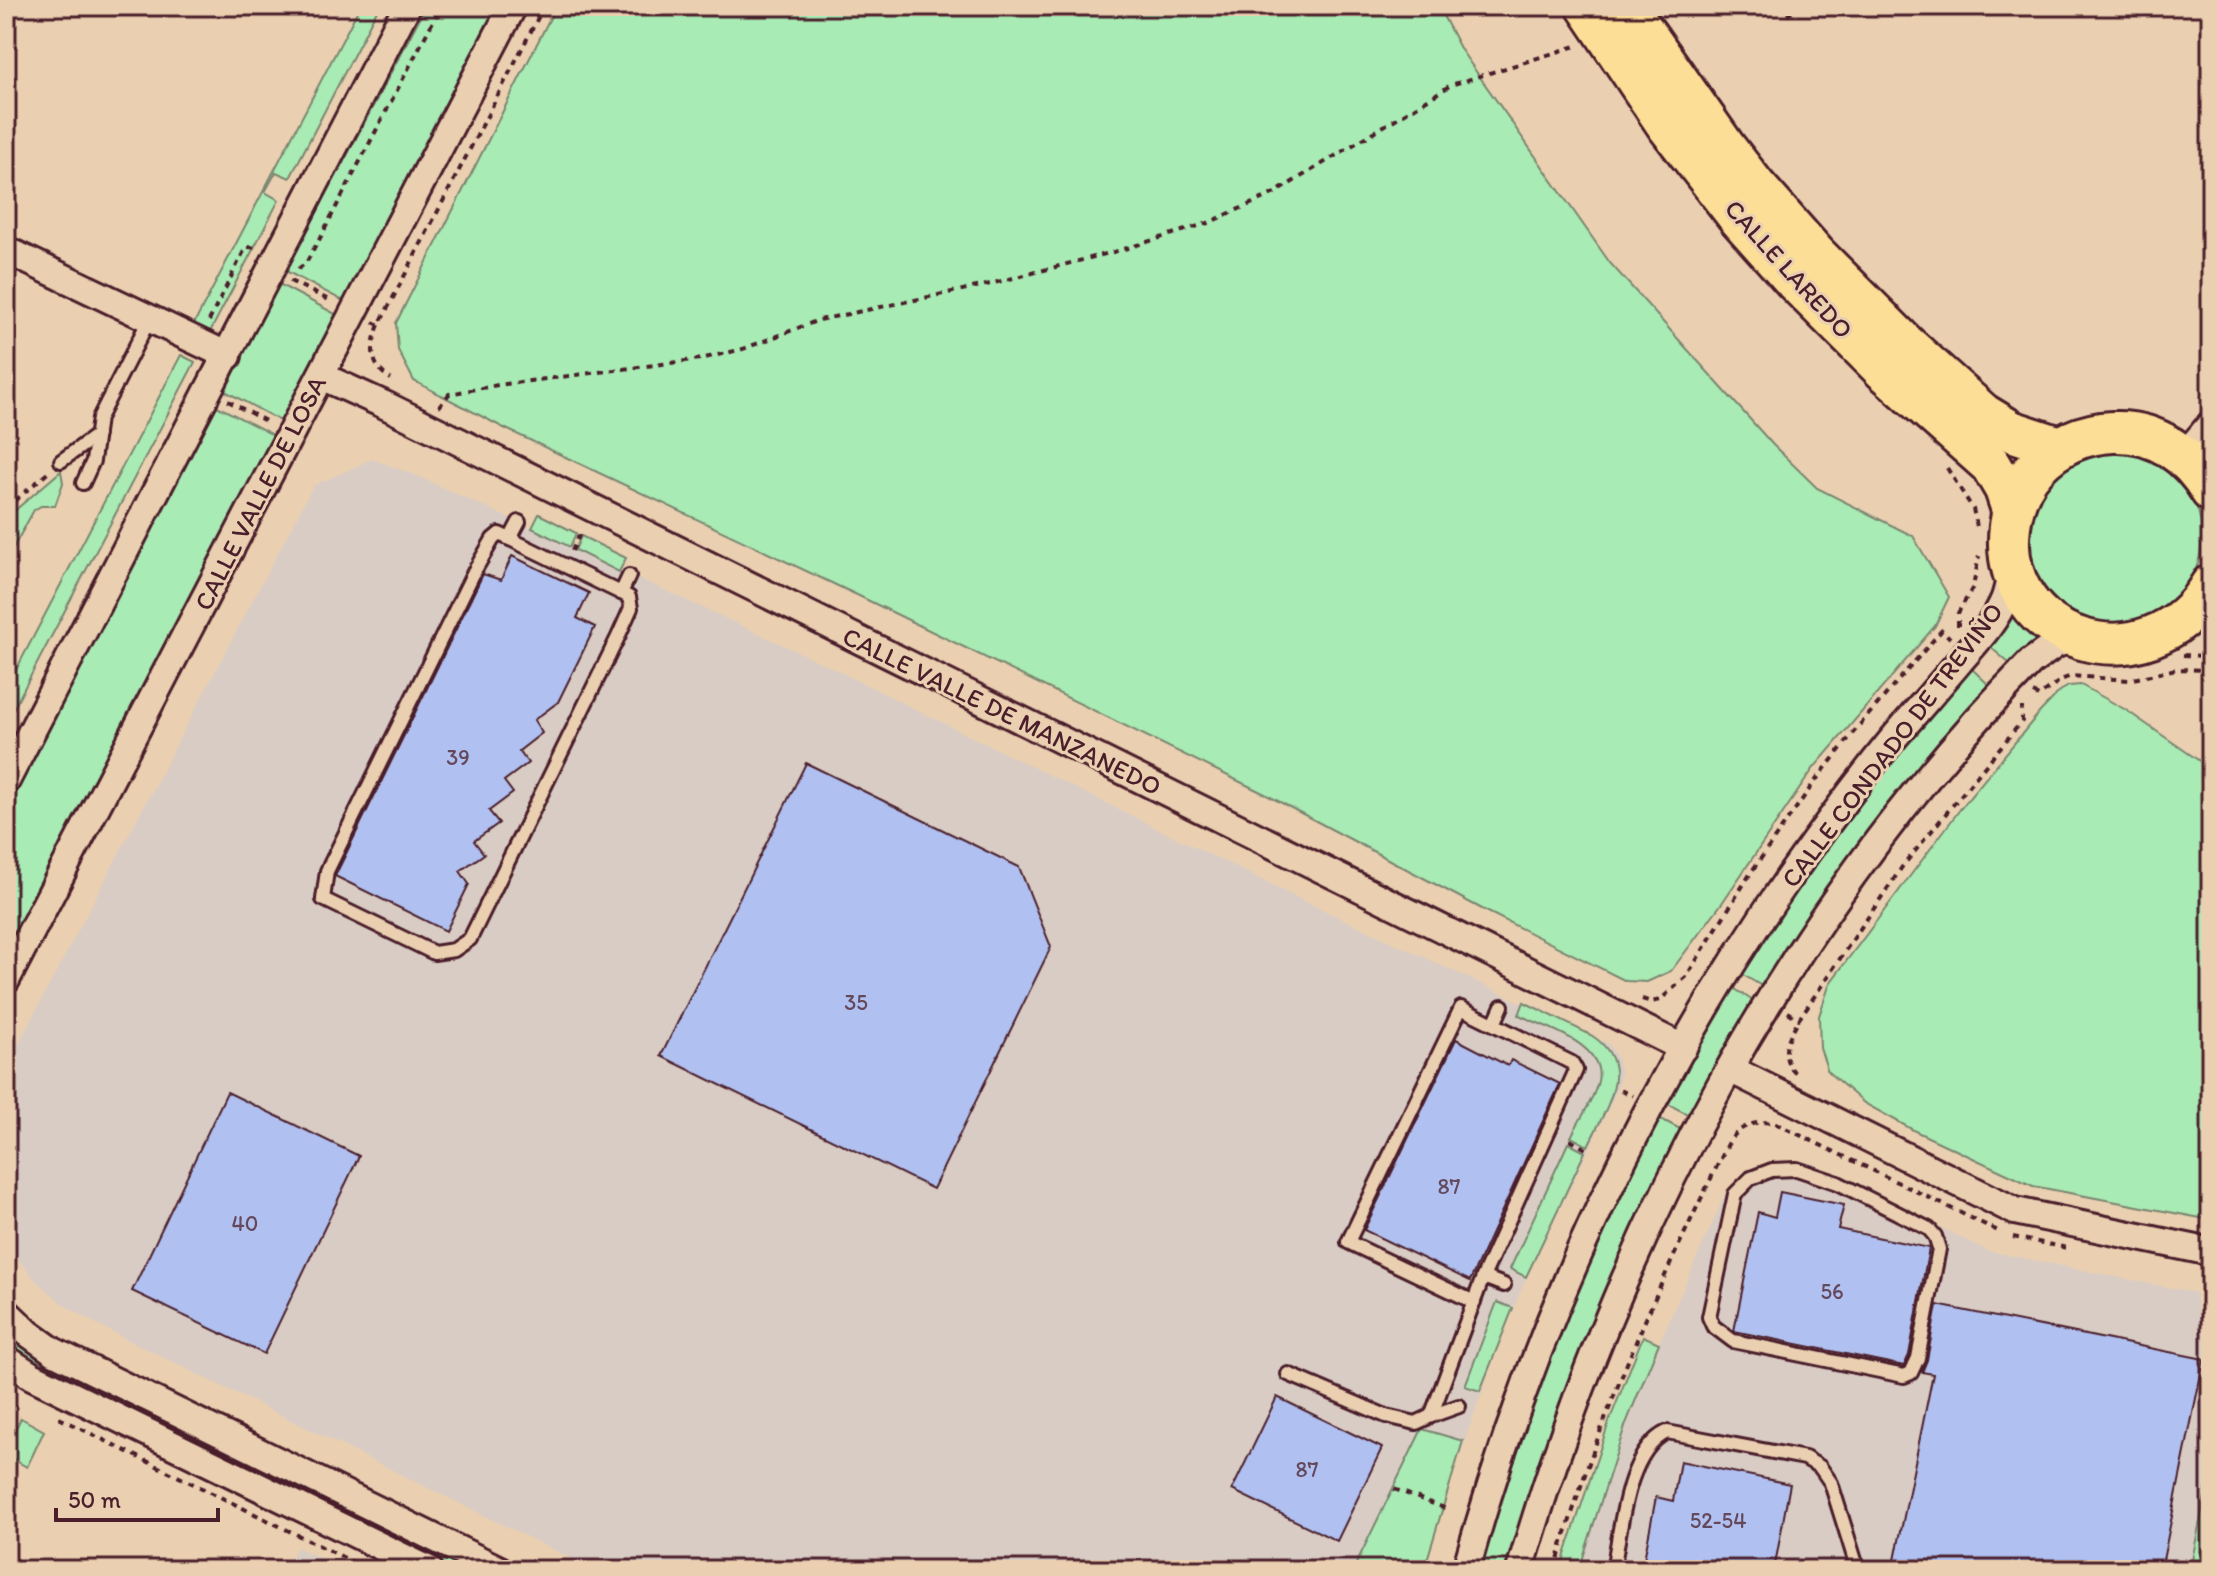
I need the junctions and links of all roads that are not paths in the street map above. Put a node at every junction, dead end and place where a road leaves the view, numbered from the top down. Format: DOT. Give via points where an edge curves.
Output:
graph roads {
  1 [pos="407,6"];
  2 [pos="513,6"];
  3 [pos="1587,6"];
  4 [pos="1626,6"];
  5 [pos="6,250"];
  6 [pos="150,318"];
  7 [pos="228,356"];
  8 [pos="321,376"];
  9 [pos="2211,424"];
  10 [pos="97,435"];
  11 [pos="2060,447"];
  12 [pos="2184,456"];
  13 [pos="61,461"];
  14 [pos="83,483"];
  15 [pos="2211,491"];
  16 [pos="1993,520"];
  17 [pos="519,522"];
  18 [pos="510,539"];
  19 [pos="1990,560"];
  20 [pos="629,576"];
  21 [pos="2211,585"];
  22 [pos="621,593"];
  23 [pos="2172,629"];
  24 [pos="2211,634"];
  25 [pos="2075,638"];
  26 [pos="6,781"];
  27 [pos="6,980"];
  28 [pos="1502,1006"];
  29 [pos="1494,1024"];
  30 [pos="1683,1048"];
  31 [pos="1730,1069"];
  32 [pos="1910,1214"];
  33 [pos="2211,1252"];
  34 [pos="1483,1277"];
  35 [pos="1504,1285"];
  36 [pos="1474,1302"];
  37 [pos="6,1312"];
  38 [pos="6,1359"];
  39 [pos="1288,1374"];
  40 [pos="1459,1406"];
  41 [pos="1431,1416"];
  42 [pos="429,1570"];
  43 [pos="500,1570"];
  44 [pos="1466,1570"];
  45 [pos="1520,1570"];
  46 [pos="1613,1570"];
  47 [pos="1858,1570"];
  1 -- 7 [label="street"];
  2 -- 8 [label="street, CALLE VALLE DE LOSA"];
  3 -- 16 [label="main road, CALLE LAREDO" via="1667,125 1739,218 1884,370 1991,465 2005,489"];
  4 -- 11 [label="main road, CALLE LAREDO" via="1732,156 1817,256 1983,414 2011,431"];
  5 -- 6 [label="street"];
  6 -- 7 [label="street"];
  6 -- 10 [label="lane" via="99,418"];
  7 -- 26 [label="street"];
  8 -- 27 [label="street, CALLE VALLE DE LOSA"];
  8 -- 30 [label="street, CALLE VALLE DE MANZANEDO"];
  9 -- 12 [label="street"];
  10 -- 13 [label="lane"];
  10 -- 14 [label="lane"];
  11 -- 12 [label="main road" via="2080,437 2123,431 2145,435"];
  11 -- 16 [label="main road"];
  12 -- 15 [label="main road"];
  16 -- 19 [label="main road" via="2008,540"];
  17 -- 18 [label="lane"];
  18 -- 22 [label="lane"];
  18 -- 22 [label="lane" via="499,534 493,539 475,570 327,871 323,899 434,953 454,950 470,939 631,608 629,597"];
  19 -- 25 [label="main road" via="2036,610"];
  19 -- 30 [label="street, CALLE CONDADO DE TREVIÑO" via="2005,599 1989,627 1841,804"];
  20 -- 22 [label="lane"];
  21 -- 23 [label="main road"];
  23 -- 24 [label="main road"];
  23 -- 25 [label="main road" via="2125,645"];
  25 -- 31 [label="street, CALLE CONDADO DE TREVIÑO" via="2045,650 2014,679 1911,800 1843,890"];
  28 -- 29 [label="lane"];
  29 -- 34 [label="lane" via="1572,1063 1576,1070"];
  29 -- 36 [label="lane" via="1461,1008 1348,1242"];
  30 -- 44 [label="street, CALLE CONDADO DE TREVIÑO" via="1595,1218 1556,1308 1512,1420"];
  31 -- 33 [label="street" via="1790,1116 2015,1211"];
  31 -- 45 [label="street, CALLE CONDADO DE TREVIÑO" via="1642,1240 1599,1340"];
  32 -- 32 [label="lane" via="1815,1173 1772,1170 1751,1178 1735,1194 1709,1317 1713,1326 1733,1341 1904,1376 1911,1373 1939,1249 1935,1236"];
  34 -- 35 [label="lane"];
  34 -- 36 [label="lane"];
  36 -- 41 [label="lane"];
  37 -- 43 [label="street" via="53,1351"];
  38 -- 42 [label="street" via="22,1385"];
  39 -- 41 [label="lane" via="1386,1416 1416,1423"];
  40 -- 41 [label="lane"];
  46 -- 47 [label="lane" via="1639,1461 1654,1438 1667,1432 1805,1458 1820,1467 1831,1483"];
}
